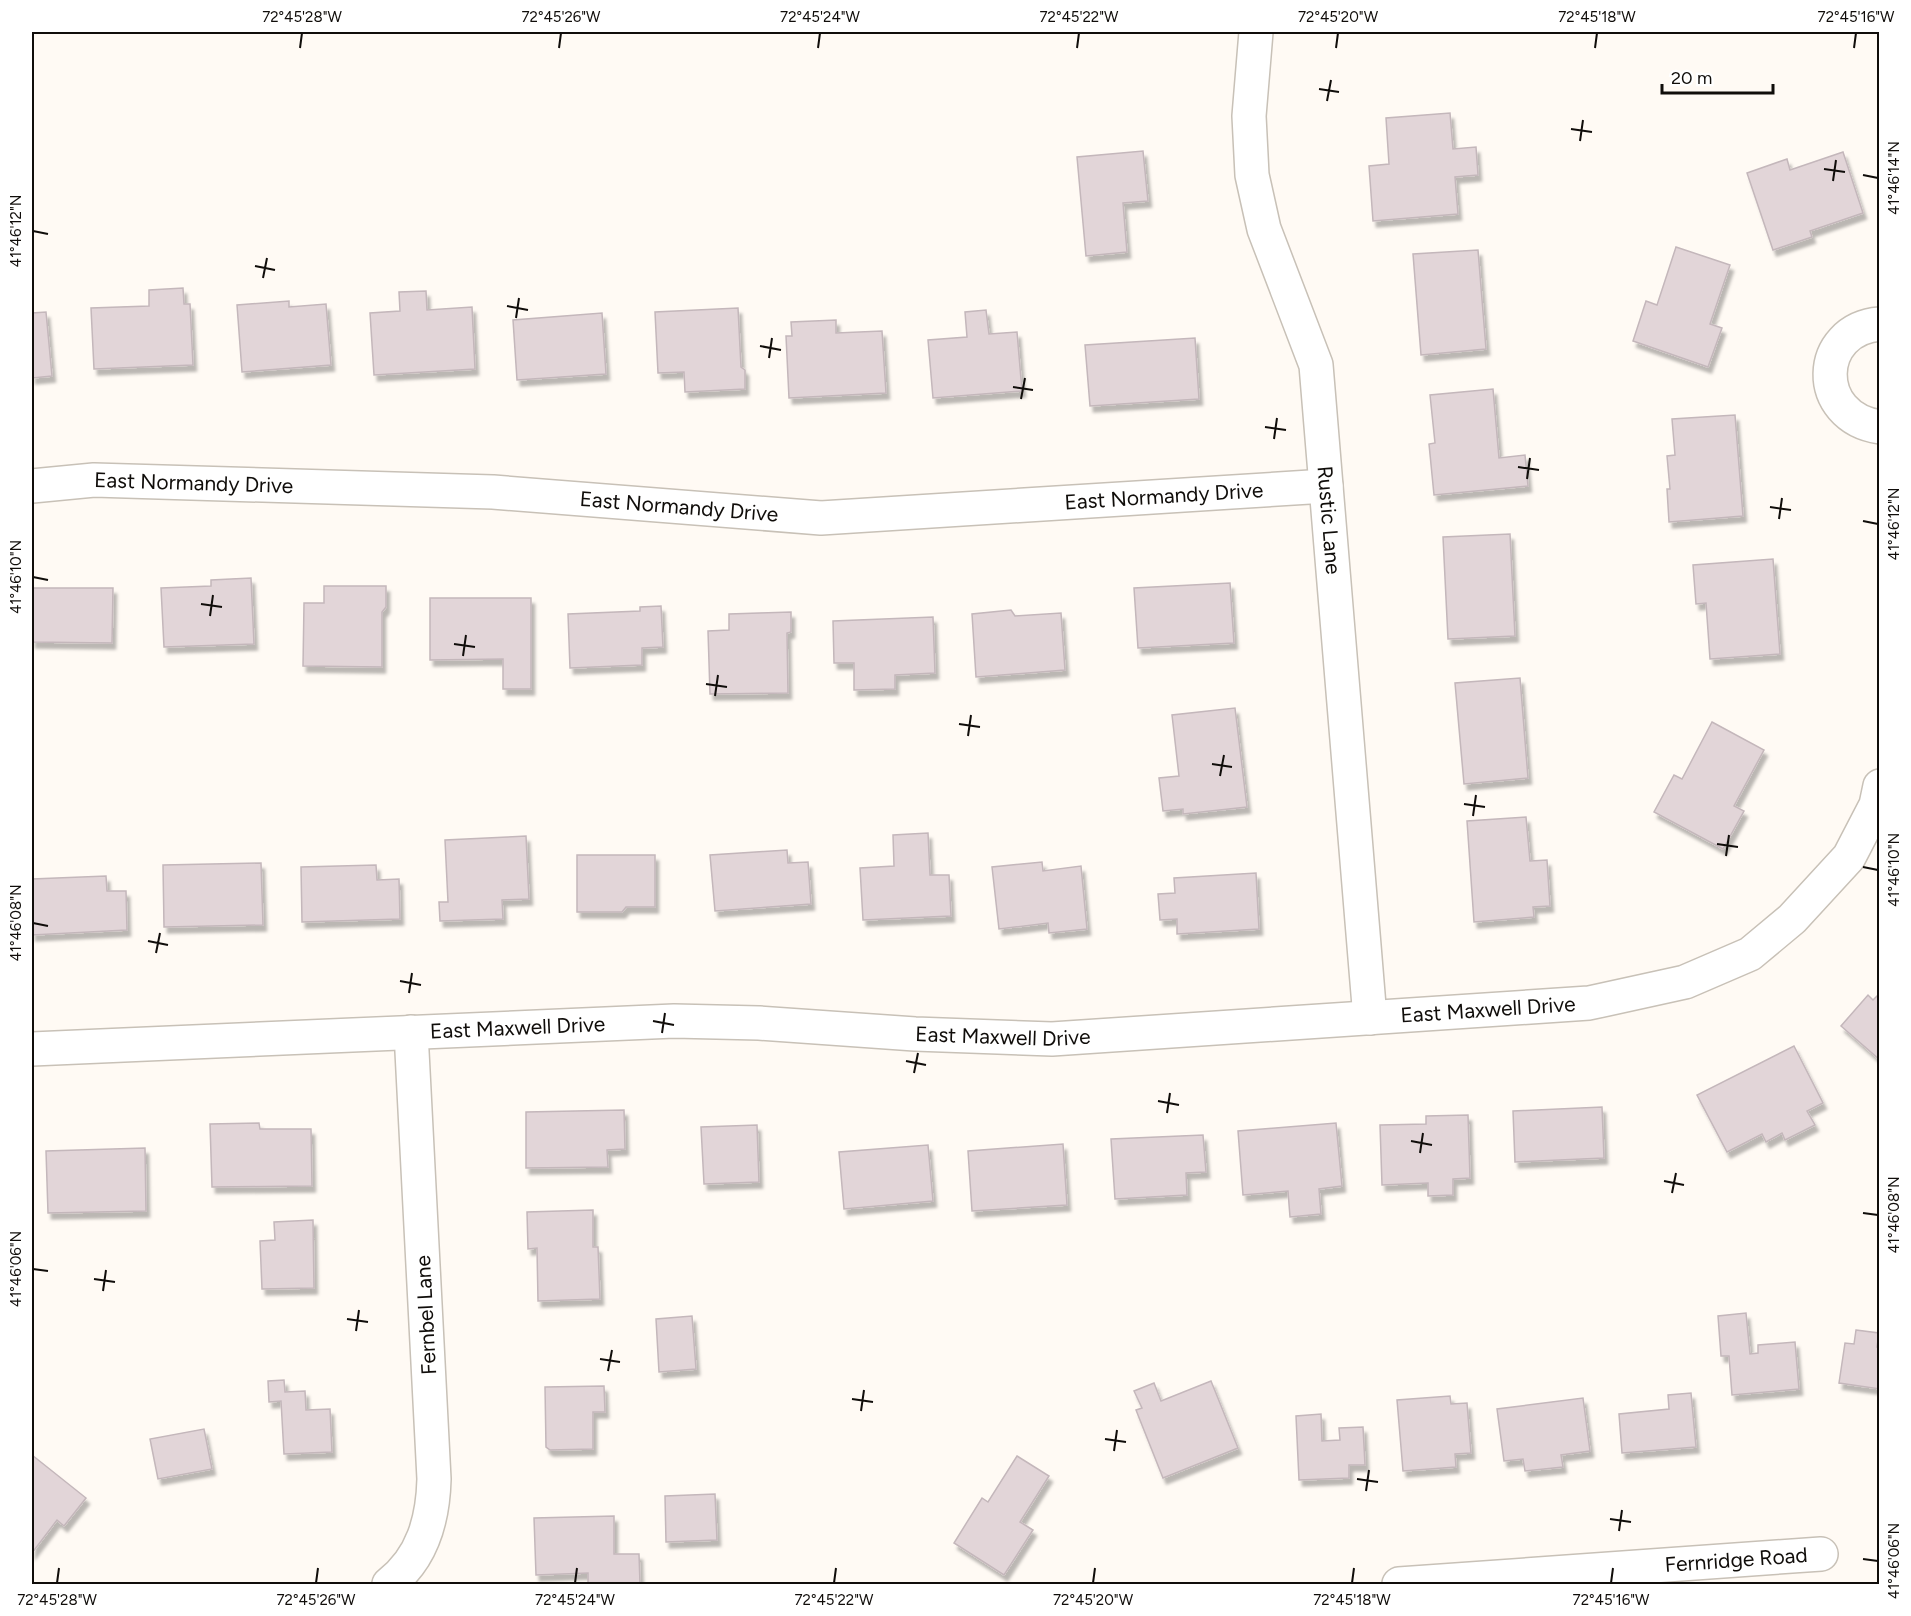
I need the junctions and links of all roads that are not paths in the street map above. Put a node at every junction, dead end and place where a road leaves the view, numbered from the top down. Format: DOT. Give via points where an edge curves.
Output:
graph roads {
  1 [pos="1256,32"];
  2 [pos="1880,324"];
  3 [pos="1880,427"];
  4 [pos="32,486"];
  5 [pos="1326,486"];
  6 [pos="1880,786"];
  7 [pos="1370,1018"];
  8 [pos="411,1032"];
  9 [pos="32,1049"];
  10 [pos="1821,1554"];
  11 [pos="389,1584"];
  12 [pos="1399,1584"];
  1 -- 5 [label="street, Rustic Lane" via="1249,116 1252,175 1264,229 1316,365"];
  2 -- 3 [label="street" via="1854,331 1842,342 1830,372 1831,388 1848,416 1864,425"];
  4 -- 5 [label="street, East Normandy Drive" via="94,480 493,492 821,518"];
  5 -- 7 [label="street, Rustic Lane"];
  6 -- 7 [label="street, East Maxwell Drive" via="1876,805 1849,857 1792,919 1750,954 1685,982 1589,1003"];
  7 -- 8 [label="street, East Maxwell Drive" via="1052,1039 716,1021"];
  8 -- 9 [label="street, East Maxwell Drive"];
  8 -- 11 [label="street, Fernbel Lane" via="434,1502 424,1539 411,1561"];
  10 -- 12 [label="street, Fernridge Road"];
}
